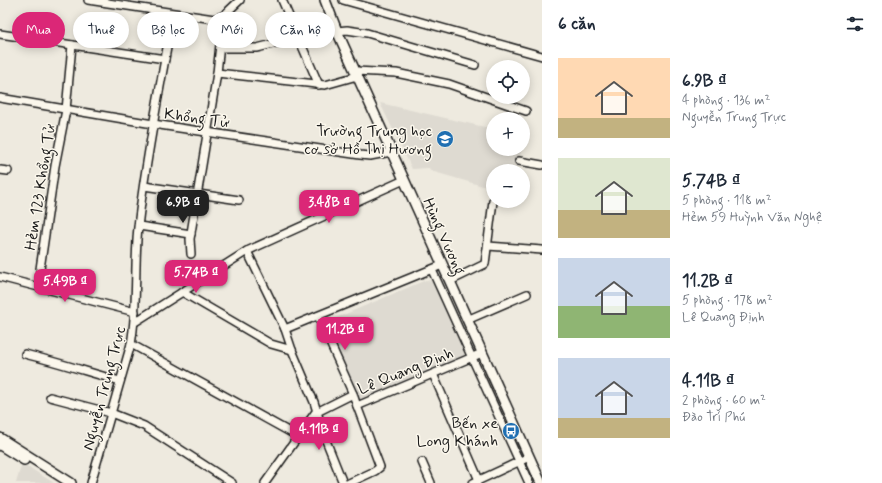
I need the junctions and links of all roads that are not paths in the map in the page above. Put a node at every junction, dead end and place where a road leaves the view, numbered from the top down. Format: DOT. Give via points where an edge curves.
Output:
graph roads {
  1 [pos="88,0"];
  2 [pos="240,0"];
  3 [pos="282,0"];
  4 [pos="325,0"];
  5 [pos="343,0"];
  6 [pos="161,12"];
  7 [pos="227,12"];
  8 [pos="287,12"];
  9 [pos="329,12"];
  10 [pos="335,29"];
  11 [pos="0,34"];
  12 [pos="72,45"];
  13 [pos="167,48"];
  14 [pos="220,48"];
  15 [pos="302,48"];
  16 [pos="542,56"];
  17 [pos="165,59"];
  18 [pos="475,64"];
  19 [pos="217,73"];
  20 [pos="356,74"];
  21 [pos="319,84"];
  22 [pos="0,98"];
  23 [pos="66,110"];
  24 [pos="526,111"];
  25 [pos="153,124"];
  26 [pos="208,132"];
  27 [pos="391,152"];
  28 [pos="519,160"];
  29 [pos="542,165"];
  30 [pos="0,170"];
  31 [pos="8,170"];
  32 [pos="404,180"];
  33 [pos="144,186"];
  34 [pos="199,194"];
  35 [pos="239,200"];
  36 [pos="492,208"];
  37 [pos="138,226"];
  38 [pos="191,234"];
  39 [pos="488,246"];
  40 [pos="542,250"];
  41 [pos="247,251"];
  42 [pos="191,254"];
  43 [pos="442,265"];
  44 [pos="40,269"];
  45 [pos="432,270"];
  46 [pos="0,278"];
  47 [pos="450,281"];
  48 [pos="182,292"];
  49 [pos="527,294"];
  50 [pos="135,312"];
  51 [pos="318,316"];
  52 [pos="467,320"];
  53 [pos="135,322"];
  54 [pos="285,328"];
  55 [pos="131,344"];
  56 [pos="292,350"];
  57 [pos="482,353"];
  58 [pos="25,354"];
  59 [pos="471,358"];
  60 [pos="433,374"];
  61 [pos="120,381"];
  62 [pos="353,394"];
  63 [pos="50,397"];
  64 [pos="357,406"];
  65 [pos="317,412"];
  66 [pos="111,413"];
  67 [pos="298,436"];
  68 [pos="0,438"];
  69 [pos="0,445"];
  70 [pos="529,458"];
  71 [pos="422,462"];
  72 [pos="519,462"];
  73 [pos="476,482"];
  74 [pos="61,483"];
  75 [pos="71,483"];
  76 [pos="91,483"];
  77 [pos="232,483"];
  78 [pos="265,483"];
  79 [pos="343,483"];
  80 [pos="350,483"];
  81 [pos="431,483"];
  82 [pos="529,483"];
  83 [pos="541,483"];
  1 -- 6 [label="street"];
  2 -- 7 [label="street"];
  3 -- 8 [label="street"];
  4 -- 9 [label="main road, Hùng Vương"];
  5 -- 16 [label="street"];
  10 -- 18 [label="street" via="367,33"];
  10 -- 20 [label="main road, Hùng Vương"];
  11 -- 12 [label="street"];
  12 -- 17 [label="street"];
  12 -- 23 [label="street, Hẻm 123 Khổng Tử"];
  13 -- 17 [label="street, Nguyễn Trung Trực"];
  14 -- 19 [label="street"];
  15 -- 21 [label="street"];
  17 -- 25 [label="street, Nguyễn Trung Trực"];
  19 -- 21 [label="street"];
  19 -- 26 [label="street"];
  20 -- 21 [label="street" via="332,84"];
  20 -- 24 [label="street" via="396,73 449,84"];
  20 -- 27 [label="main road, Hùng Vương"];
  22 -- 23 [label="street, Khổng Tử"];
  23 -- 25 [label="street, Khổng Tử"];
  23 -- 44 [label="street, Hẻm 123 Khổng Tử"];
  25 -- 26 [label="street, Khổng Tử"];
  25 -- 33 [label="street, Nguyễn Trung Trực"];
  26 -- 27 [label="street, Khổng Tử" via="360,155"];
  26 -- 34 [label="street"];
  27 -- 32 [label="main road, Hùng Vương"];
  28 -- 29 [label="street"];
  30 -- 31 [label="street"];
  32 -- 41 [label="street"];
  32 -- 43 [label="main road, Hùng Vương"];
  33 -- 34 [label="street"];
  33 -- 37 [label="street, Nguyễn Trung Trực"];
  34 -- 35 [label="street"];
  34 -- 38 [label="street"];
  36 -- 39 [label="street"];
  37 -- 38 [label="street"];
  37 -- 50 [label="street, Nguyễn Trung Trực"];
  38 -- 42 [label="street"];
  39 -- 40 [label="street"];
  39 -- 47 [label="street" via="485,264"];
  41 -- 48 [label="street"];
  41 -- 54 [label="street"];
  43 -- 45 [label="street"];
  43 -- 47 [label="main road, Hùng Vương"];
  45 -- 51 [label="street"];
  45 -- 59 [label="street"];
  46 -- 50 [label="street"];
  47 -- 52 [label="main road, Hùng Vương"];
  48 -- 53 [label="street"];
  48 -- 56 [label="street" via="271,344"];
  49 -- 52 [label="street"];
  50 -- 53 [label="street, Nguyễn Trung Trực"];
  51 -- 54 [label="street"];
  51 -- 62 [label="street"];
  52 -- 57 [label="main road, Hùng Vương"];
  53 -- 55 [label="street, Nguyễn Trung Trực"];
  54 -- 56 [label="street"];
  55 -- 61 [label="street, Nguyễn Trung Trực"];
  55 -- 67 [label="street"];
  56 -- 65 [label="street"];
  57 -- 59 [label="street, Lê Quang Định"];
  57 -- 70 [label="main road, Hùng Vương"];
  58 -- 61 [label="street" via="61,362 72,368"];
  59 -- 60 [label="street, Lê Quang Định"];
  59 -- 72 [label="street"];
  60 -- 64 [label="street, Lê Quang Định"];
  60 -- 73 [label="street"];
  61 -- 66 [label="street, Nguyễn Trung Trực"];
  62 -- 64 [label="street, Lê Quang Định"];
  62 -- 65 [label="street, Lê Quang Định"];
  63 -- 66 [label="street"];
  64 -- 80 [label="street" via="380,467"];
  65 -- 67 [label="street, Lê Quang Định"];
  65 -- 79 [label="street"];
  66 -- 76 [label="street, Nguyễn Trung Trực"];
  66 -- 77 [label="street" via="149,429"];
  67 -- 78 [label="street, Lê Quang Định"];
  68 -- 75 [label="main road"];
  69 -- 74 [label="main road"];
  70 -- 72 [label="street"];
  70 -- 83 [label="main road, Hùng Vương"];
  71 -- 81 [label="street"];
  72 -- 73 [label="street"];
  72 -- 82 [label="street"];
}
